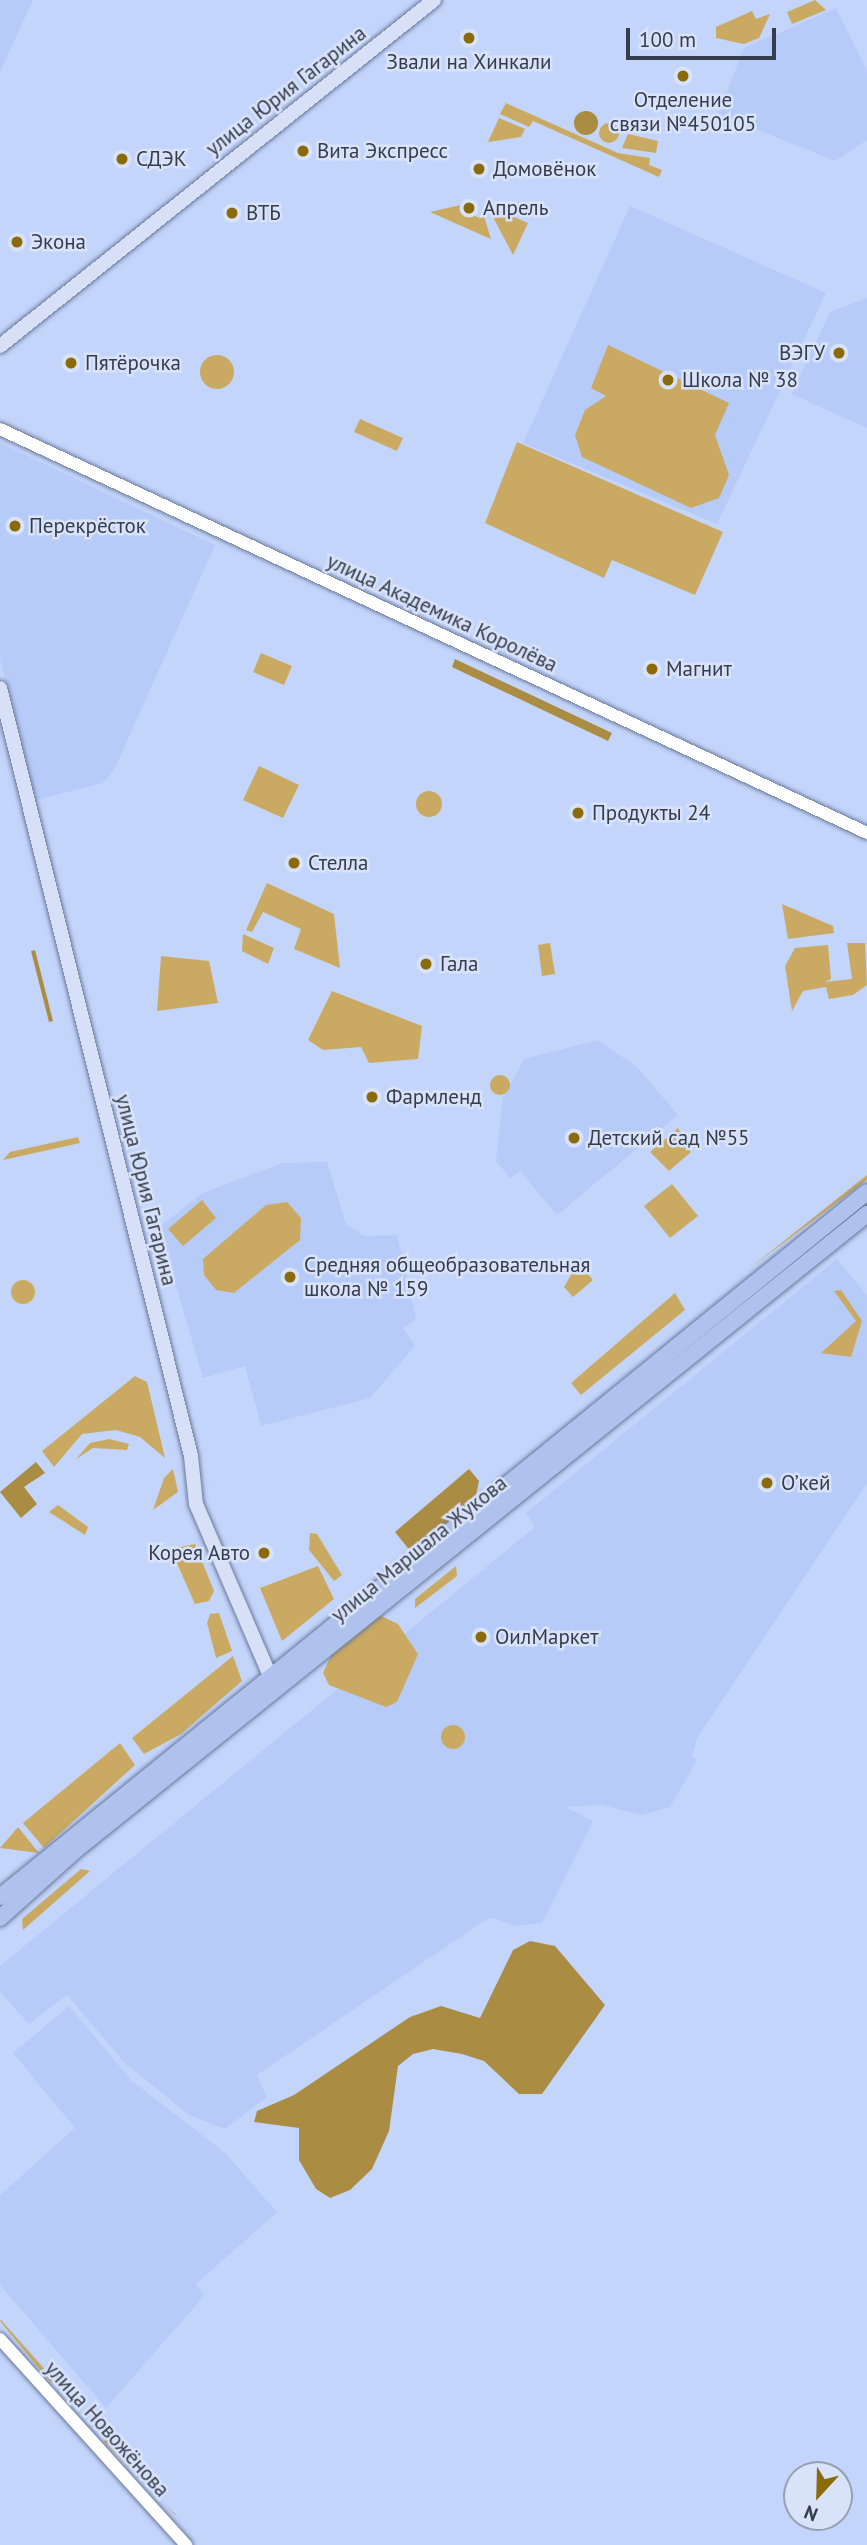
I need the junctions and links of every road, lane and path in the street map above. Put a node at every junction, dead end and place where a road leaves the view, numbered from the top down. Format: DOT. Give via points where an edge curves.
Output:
graph roads {
  1 [pos="434,0"];
  2 [pos="0,346"];
  3 [pos="0,429"];
  4 [pos="0,688"];
  5 [pos="867,833"];
  6 [pos="867,1192"];
  7 [pos="867,1214"];
  8 [pos="269,1677"];
  9 [pos="279,1692"];
  10 [pos="0,1897"];
  11 [pos="0,1918"];
  12 [pos="0,2339"];
  13 [pos="186,2545"];
  1 -- 2 [label="main road, улица Юрия Гагарина"];
  3 -- 5 [label="street, улица Академика Королёва"];
  4 -- 8 [label="main road, улица Юрия Гагарина" via="191,1456 196,1504"];
  6 -- 8 [label="main road, улица Маршала Жукова"];
  7 -- 9 [label="main road, улица Маршала Жукова"];
  8 -- 9 [label="main road, улица Юрия Гагарина"];
  8 -- 10 [label="main road, улица Маршала Жукова"];
  9 -- 11 [label="main road, улица Маршала Жукова" via="77,1849"];
  12 -- 13 [label="street, улица Новожёнова"];
}
